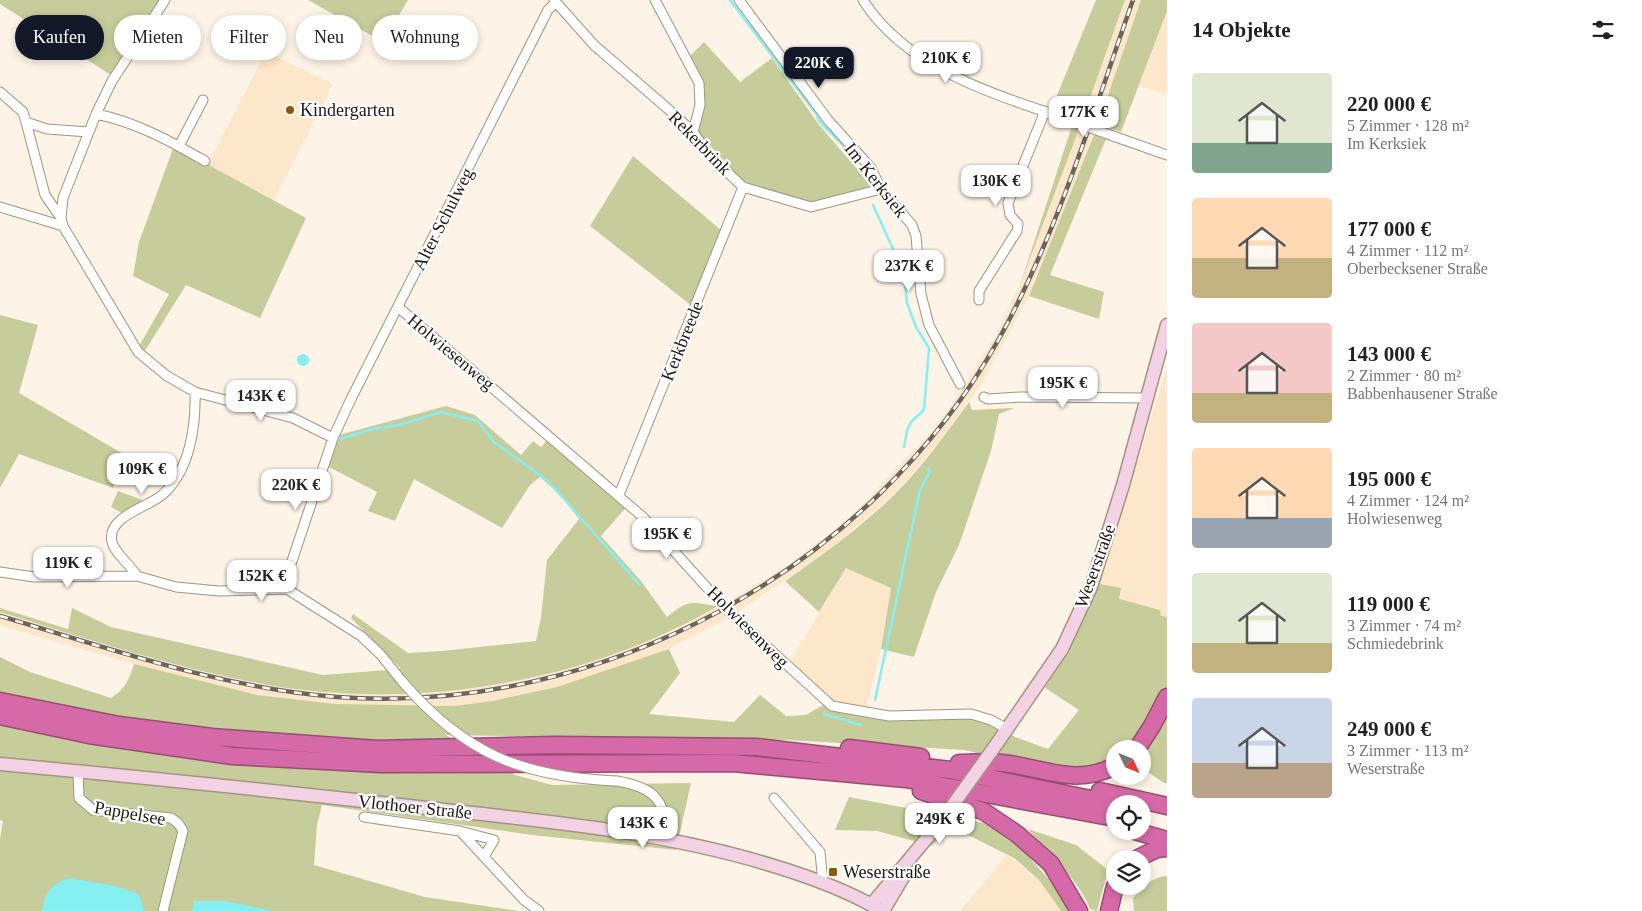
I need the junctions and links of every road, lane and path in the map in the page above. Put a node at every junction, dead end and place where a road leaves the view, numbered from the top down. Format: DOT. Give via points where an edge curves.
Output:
graph roads {
  1 [pos="165,0"];
  2 [pos="655,0"];
  3 [pos="739,0"];
  4 [pos="863,0"];
  5 [pos="555,1"];
  6 [pos="0,92"];
  7 [pos="203,100"];
  8 [pos="1045,112"];
  9 [pos="96,114"];
  10 [pos="26,122"];
  11 [pos="90,132"];
  12 [pos="693,132"];
  13 [pos="179,146"];
  14 [pos="1167,155"];
  15 [pos="205,161"];
  16 [pos="743,186"];
  17 [pos="881,189"];
  18 [pos="0,207"];
  19 [pos="62,222"];
  20 [pos="980,300"];
  21 [pos="398,307"];
  22 [pos="1167,325"];
  23 [pos="960,384"];
  24 [pos="195,392"];
  25 [pos="984,397"];
  26 [pos="1147,398"];
  27 [pos="333,438"];
  28 [pos="619,495"];
  29 [pos="0,572"];
  30 [pos="137,576"];
  31 [pos="287,589"];
  32 [pos="1167,697"];
  33 [pos="0,700"];
  34 [pos="0,716"];
  35 [pos="1007,729"];
  36 [pos="1143,740"];
  37 [pos="757,747"];
  38 [pos="733,763"];
  39 [pos="959,763"];
  40 [pos="0,764"];
  41 [pos="1106,769"];
  42 [pos="78,772"];
  43 [pos="921,791"];
  44 [pos="774,798"];
  45 [pos="1106,802"];
  46 [pos="1167,806"];
  47 [pos="1151,814"];
  48 [pos="1106,816"];
  49 [pos="364,817"];
  50 [pos="1167,818"];
  51 [pos="1106,825"];
  52 [pos="1151,828"];
  53 [pos="460,831"];
  54 [pos="1167,832"];
  55 [pos="1151,836"];
  56 [pos="664,838"];
  57 [pos="1167,840"];
  58 [pos="1167,848"];
  59 [pos="1151,851"];
  60 [pos="484,857"];
  61 [pos="824,883"];
  62 [pos="1113,895"];
  63 [pos="876,910"];
  64 [pos="163,911"];
  65 [pos="539,911"];
  66 [pos="1079,911"];
  67 [pos="1109,911"];
  1 -- 9 [label="street" via="112,81"];
  2 -- 12 [label="street" via="699,83 700,105"];
  3 -- 17 [label="street, Im Kerksiek" via="828,120 871,168"];
  4 -- 8 [label="street" via="872,14 926,61"];
  5 -- 12 [label="street, Rekerbrink" via="594,44"];
  5 -- 21 [label="street, Alter Schulweg"];
  6 -- 10 [label="street" via="24,112"];
  7 -- 13 [label="street"];
  8 -- 14 [label="street, bridge"];
  8 -- 20 [label="street" via="1008,203 1010,216 1018,224 1017,231 979,291"];
  9 -- 11 [label="street"];
  9 -- 13 [label="street" via="117,118"];
  10 -- 11 [label="street" via="47,129"];
  10 -- 19 [label="street" via="45,195"];
  11 -- 19 [label="street" via="63,198"];
  12 -- 16 [label="street, Rekerbrink" via="709,155"];
  13 -- 15 [label="street"];
  16 -- 17 [label="street, Rekerbrink" via="811,207"];
  16 -- 28 [label="street, Kerkbreede"];
  17 -- 23 [label="street, Im Kerksiek" via="912,225 916,236 921,294 929,325"];
  18 -- 19 [label="street"];
  19 -- 24 [label="street" via="138,352 167,376"];
  21 -- 27 [label="street, Alter Schulweg"];
  21 -- 28 [label="street, Holwiesenweg"];
  22 -- 26 [label="main road, Weserstraße"];
  24 -- 27 [label="street" via="293,418"];
  24 -- 30 [label="street" via="196,412 191,445 173,483 163,495 125,516 112,535 116,550"];
  25 -- 26 [label="street"];
  26 -- 35 [label="main road, Weserstraße" via="1091,587 1062,649"];
  27 -- 31 [label="street, Alter Schulweg" via="288,573"];
  28 -- 35 [label="street, Holwiesenweg" via="729,612 832,706 889,716 971,714"];
  29 -- 30 [label="street" via="34,578"];
  30 -- 31 [label="street" via="185,588 219,591"];
  31 -- 56 [label="street, bridge" via="361,636 441,723 494,756 571,779 635,784 652,794 665,817"];
  32 -- 36 [label="highway"];
  33 -- 37 [label="highway" via="118,725 212,737 377,749 555,745"];
  34 -- 38 [label="highway" via="89,734 232,756 381,764"];
  35 -- 63 [label="main road, Weserstraße, bridge"];
  37 -- 39 [label="highway" via="808,743 897,752"];
  37 -- 45 [label="highway" via="950,770"];
  38 -- 43 [label="highway" via="785,775"];
  38 -- 48 [label="highway" via="906,779"];
  39 -- 41 [label="highway" via="1002,763 1066,776 1087,776"];
  39 -- 46 [label="highway"];
  40 -- 42 [label="main road, Vlothoer Straße"];
  42 -- 56 [label="main road, Vlothoer Straße" via="491,815"];
  42 -- 64 [label="street, Pappelsee" via="79,798 94,810 171,818 183,831"];
  43 -- 51 [label="highway"];
  43 -- 66 [label="highway" via="983,811 1017,834 1051,864"];
  44 -- 61 [label="street" via="820,852"];
  47 -- 50 [label="highway"];
  49 -- 53 [label="street"];
  52 -- 54 [label="highway"];
  53 -- 60 [label="street"];
  53 -- 60 [label="street" via="494,840"];
  55 -- 57 [label="highway"];
  56 -- 61 [label="main road, Vlothoer Straße" via="740,856"];
  58 -- 59 [label="highway"];
  60 -- 65 [label="street" via="524,900"];
  61 -- 63 [label="main road, Vlothoer Straße"];
  62 -- 67 [label="highway"];
}
